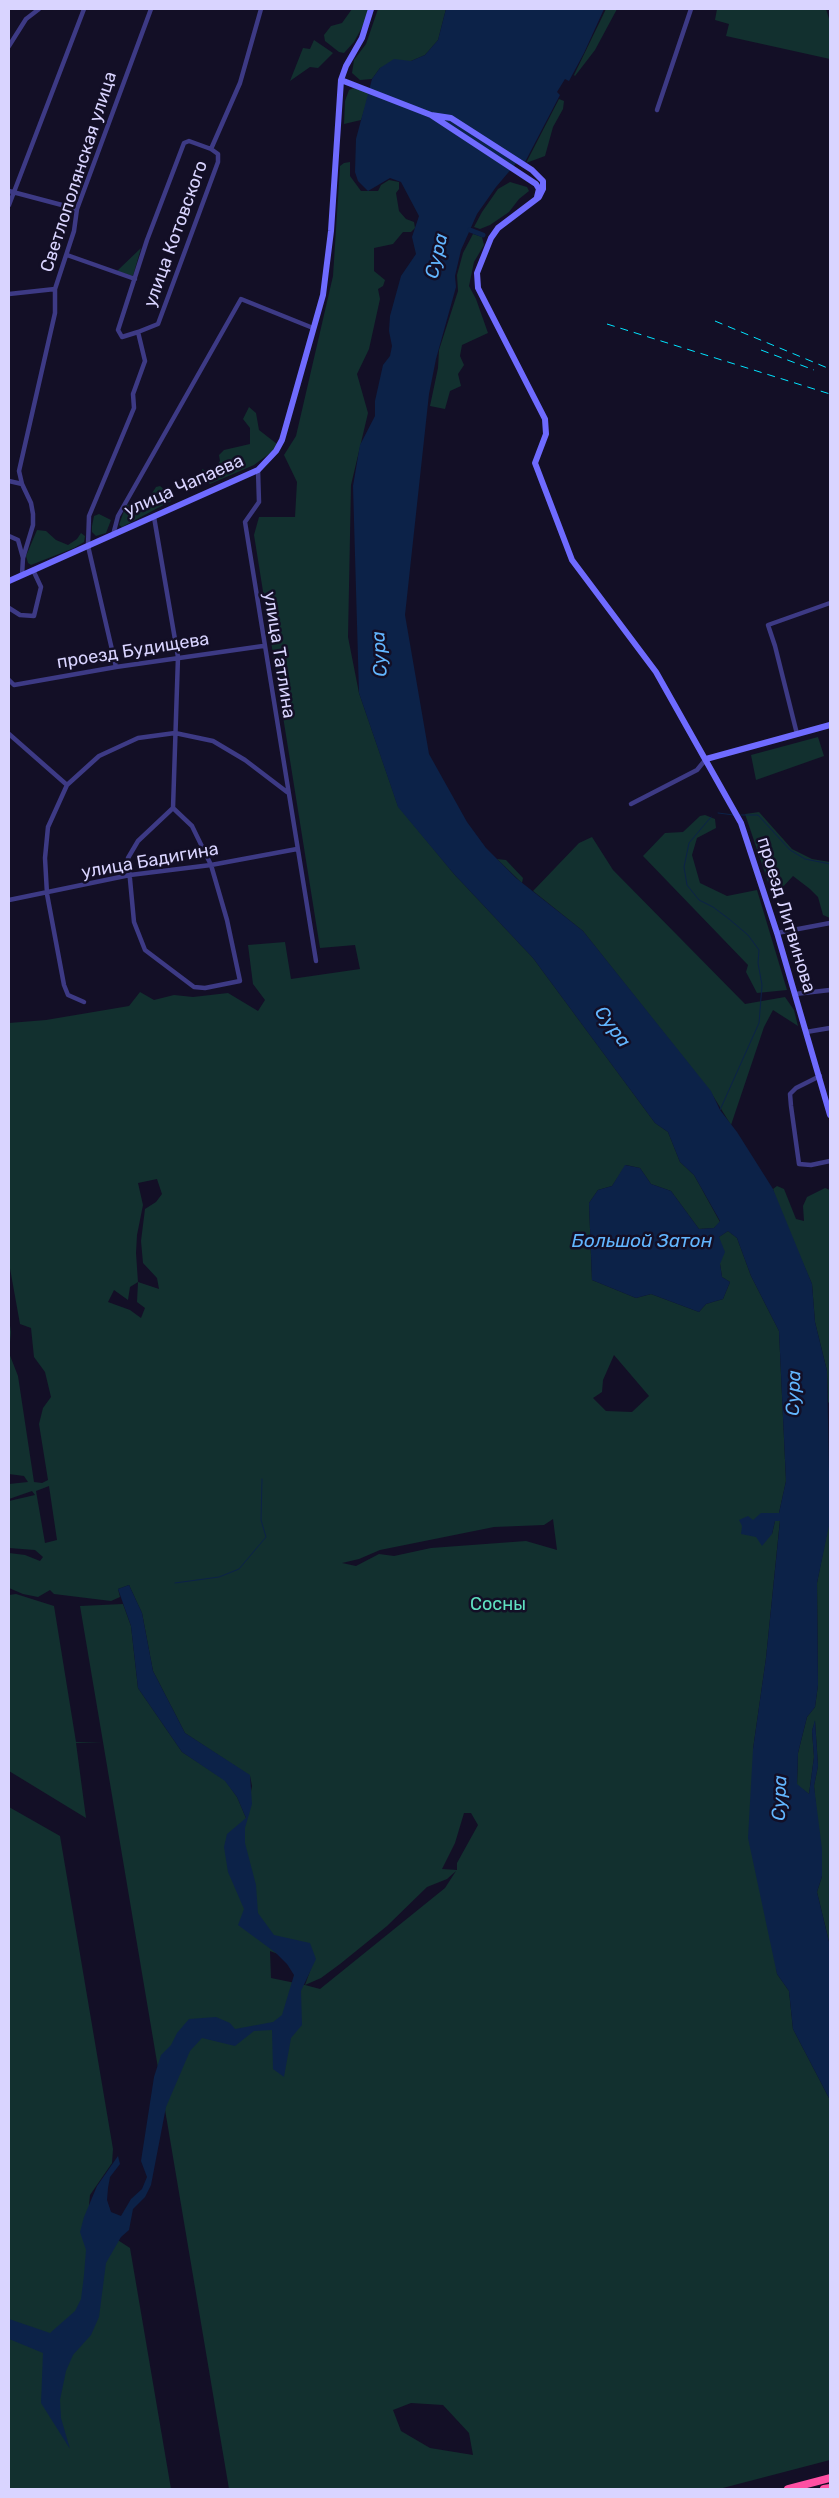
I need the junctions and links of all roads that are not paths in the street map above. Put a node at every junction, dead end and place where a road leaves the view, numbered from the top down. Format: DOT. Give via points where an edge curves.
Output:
graph roads {
  1 [pos="39,9"];
  2 [pos="84,9"];
  3 [pos="151,9"];
  4 [pos="261,9"];
  5 [pos="371,9"];
  6 [pos="691,9"];
  7 [pos="9,46"];
  8 [pos="341,80"];
  9 [pos="658,110"];
  10 [pos="431,115"];
  11 [pos="211,150"];
  12 [pos="11,191"];
  13 [pos="536,200"];
  14 [pos="9,205"];
  15 [pos="77,209"];
  16 [pos="67,255"];
  17 [pos="135,279"];
  18 [pos="55,289"];
  19 [pos="9,294"];
  20 [pos="313,328"];
  21 [pos="138,332"];
  22 [pos="258,470"];
  23 [pos="9,481"];
  24 [pos="22,484"];
  25 [pos="154,516"];
  26 [pos="113,535"];
  27 [pos="9,536"];
  28 [pos="88,546"];
  29 [pos="23,558"];
  30 [pos="33,570"];
  31 [pos="22,575"];
  32 [pos="9,581"];
  33 [pos="830,603"];
  34 [pos="9,608"];
  35 [pos="263,646"];
  36 [pos="178,657"];
  37 [pos="116,667"];
  38 [pos="9,680"];
  39 [pos="830,725"];
  40 [pos="176,733"];
  41 [pos="9,734"];
  42 [pos="797,734"];
  43 [pos="706,759"];
  44 [pos="67,785"];
  45 [pos="287,792"];
  46 [pos="631,804"];
  47 [pos="173,808"];
  48 [pos="297,849"];
  49 [pos="211,865"];
  50 [pos="130,875"];
  51 [pos="47,894"];
  52 [pos="9,900"];
  53 [pos="830,923"];
  54 [pos="777,933"];
  55 [pos="316,961"];
  56 [pos="830,990"];
  57 [pos="795,994"];
  58 [pos="84,1002"];
  59 [pos="830,1028"];
  60 [pos="806,1032"];
  61 [pos="820,1076"];
  62 [pos="830,1115"];
  63 [pos="830,1161"];
  64 [pos="830,2478"];
  65 [pos="830,2488"];
  66 [pos="788,2489"];
  67 [pos="824,2489"];
  1 -- 7 [label="street" via="26,19"];
  2 -- 12 [label="street"];
  3 -- 15 [label="street, Светлополянская улица"];
  4 -- 11 [label="street, улица Котовского" via="240,83"];
  5 -- 8 [label="main road, улица Чапаева" via="362,38"];
  6 -- 9 [label="street"];
  8 -- 10 [label="main road"];
  8 -- 20 [label="main road, улица Чапаева" via="332,231 323,295"];
  10 -- 13 [label="main road" via="538,186"];
  10 -- 13 [label="main road" via="451,118 542,177 542,193"];
  11 -- 17 [label="street" via="189,141 184,143"];
  11 -- 21 [label="street, улица Котовского" via="218,154 218,162 158,324"];
  12 -- 14 [label="street"];
  12 -- 15 [label="street"];
  13 -- 43 [label="main road, проезд Литвинова" via="495,232 479,267 478,288 545,419 546,434 535,463 572,560 656,672"];
  15 -- 16 [label="street, Светлополянская улица"];
  16 -- 17 [label="street"];
  16 -- 18 [label="street, Светлополянская улица"];
  17 -- 21 [label="street" via="118,330 122,337"];
  18 -- 19 [label="street, Светлополянская улица"];
  18 -- 24 [label="street, Светлополянская улица" via="55,313 20,471"];
  20 -- 22 [label="main road, улица Чапаева" via="282,440"];
  20 -- 26 [label="street" via="241,300 118,516"];
  21 -- 28 [label="street" via="145,361 133,394 134,408 89,516"];
  22 -- 25 [label="main road, улица Чапаева"];
  22 -- 35 [label="street, улица Татлина" via="259,502 245,522"];
  23 -- 24 [label="street"];
  24 -- 29 [label="street, Светлополянская улица" via="33,514"];
  25 -- 26 [label="main road, улица Чапаева"];
  25 -- 36 [label="street"];
  26 -- 28 [label="main road, улица Чапаева"];
  27 -- 29 [label="street" via="18,540"];
  28 -- 30 [label="main road, улица Чапаева"];
  28 -- 37 [label="street"];
  29 -- 31 [label="street, Светлополянская улица"];
  30 -- 31 [label="main road, улица Чапаева"];
  30 -- 34 [label="street" via="41,588 34,616 20,615"];
  31 -- 32 [label="main road, улица Чапаева"];
  33 -- 42 [label="street" via="768,625"];
  35 -- 36 [label="street, проезд Будищева"];
  35 -- 45 [label="street, улица Татлина"];
  36 -- 37 [label="street, проезд Будищева"];
  36 -- 40 [label="street"];
  37 -- 38 [label="street, проезд Будищева" via="14,685"];
  39 -- 42 [label="main road"];
  40 -- 44 [label="street" via="138,738 98,756"];
  40 -- 45 [label="street" via="213,741 245,760"];
  40 -- 47 [label="street"];
  41 -- 44 [label="street"];
  42 -- 43 [label="main road"];
  43 -- 46 [label="street" via="697,770"];
  43 -- 54 [label="main road, проезд Литвинова" via="741,823"];
  44 -- 51 [label="street" via="48,827 45,858"];
  45 -- 48 [label="street, улица Татлина"];
  47 -- 49 [label="street" via="192,826"];
  47 -- 50 [label="street" via="138,841 128,858"];
  48 -- 49 [label="street, улица Бадигина"];
  48 -- 55 [label="street, улица Татлина"];
  49 -- 50 [label="street, улица Бадигина"];
  49 -- 50 [label="street" via="240,981 206,988 194,987 145,950 134,922"];
  50 -- 51 [label="street, улица Бадигина"];
  51 -- 52 [label="street, улица Бадигина"];
  51 -- 58 [label="street" via="64,984 68,995"];
  53 -- 54 [label="street"];
  54 -- 57 [label="main road, проезд Литвинова"];
  56 -- 57 [label="street"];
  57 -- 60 [label="main road, проезд Литвинова"];
  59 -- 60 [label="street"];
  60 -- 61 [label="main road, проезд Литвинова"];
  61 -- 62 [label="main road, проезд Литвинова"];
  61 -- 63 [label="street" via="790,1094 791,1106 800,1164"];
  64 -- 66 [label="highway"];
  65 -- 67 [label="highway"];
}
